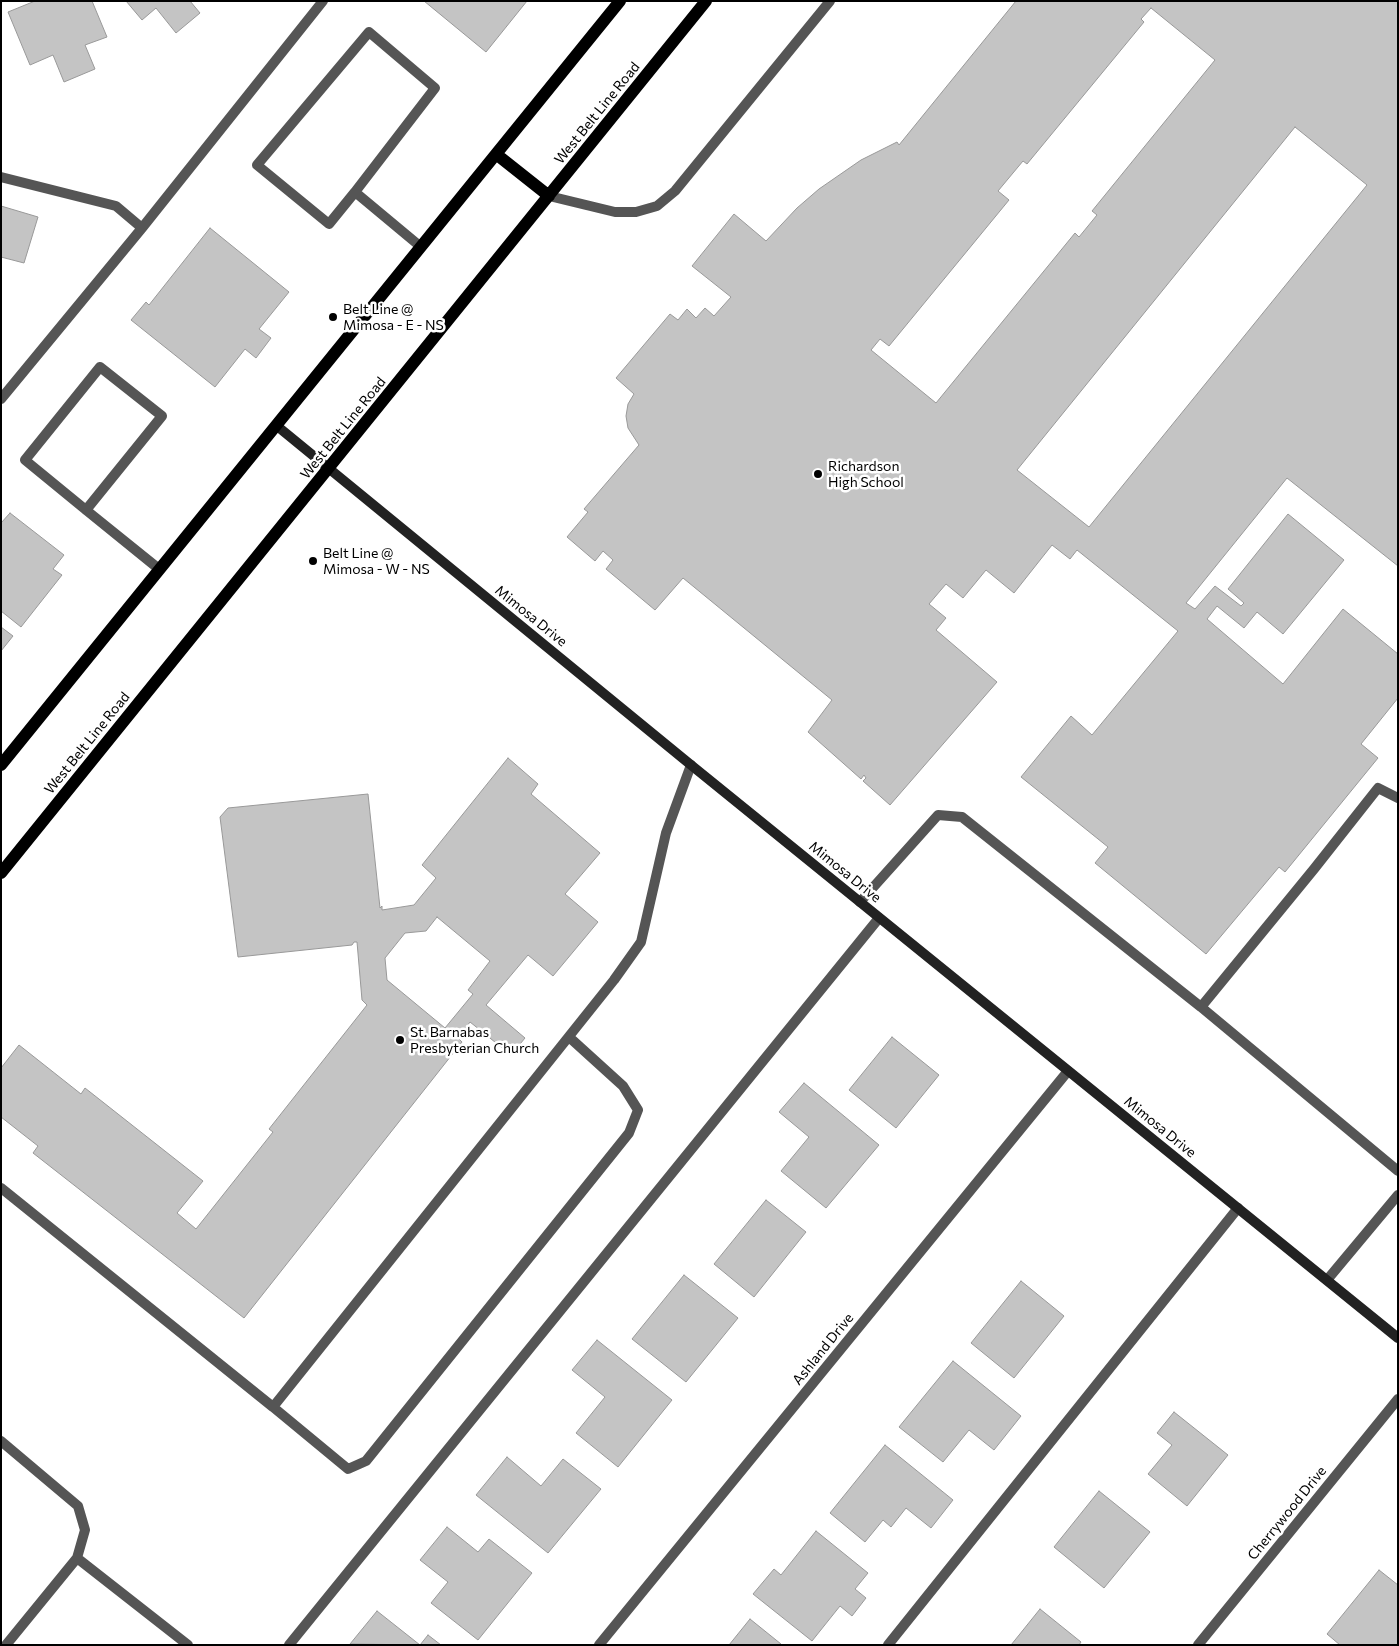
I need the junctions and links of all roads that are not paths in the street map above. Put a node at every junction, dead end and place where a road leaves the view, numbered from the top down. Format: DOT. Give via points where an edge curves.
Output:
graph roads {
  1 [pos="322,1"];
  2 [pos="620,1"];
  3 [pos="706,1"];
  4 [pos="830,1"];
  5 [pos="496,154"];
  6 [pos="1,178"];
  7 [pos="355,192"];
  8 [pos="549,196"];
  9 [pos="142,228"];
  10 [pos="421,246"];
  11 [pos="1,399"];
  12 [pos="277,426"];
  13 [pos="330,468"];
  14 [pos="86,510"];
  15 [pos="159,568"];
  16 [pos="1,765"];
  17 [pos="691,765"];
  18 [pos="1398,798"];
  19 [pos="1,872"];
  20 [pos="860,902"];
  21 [pos="879,918"];
  22 [pos="1201,1007"];
  23 [pos="569,1037"];
  24 [pos="1068,1071"];
  25 [pos="1398,1171"];
  26 [pos="1,1188"];
  27 [pos="1398,1196"];
  28 [pos="1238,1208"];
  29 [pos="1327,1280"];
  30 [pos="1398,1338"];
  31 [pos="1398,1399"];
  32 [pos="273,1407"];
  33 [pos="1,1441"];
  34 [pos="77,1558"];
  35 [pos="6,1645"];
  36 [pos="188,1645"];
  37 [pos="289,1645"];
  38 [pos="599,1645"];
  39 [pos="888,1645"];
  40 [pos="1198,1645"];
  1 -- 9 [label="street"];
  2 -- 5 [label="main road"];
  3 -- 8 [label="main road, West Belt Line Road"];
  4 -- 8 [label="street" via="675,191 657,206 636,212 615,212"];
  5 -- 8 [label="main road"];
  5 -- 10 [label="main road"];
  6 -- 9 [label="street" via="116,206"];
  7 -- 7 [label="street" via="328,224 257,165 368,32 435,88"];
  7 -- 10 [label="street"];
  8 -- 13 [label="main road, West Belt Line Road"];
  9 -- 11 [label="street"];
  10 -- 12 [label="main road"];
  12 -- 13 [label="street, Mimosa Drive"];
  12 -- 15 [label="main road"];
  13 -- 17 [label="street, Mimosa Drive"];
  13 -- 19 [label="main road, West Belt Line Road"];
  14 -- 14 [label="street" via="162,416 100,367 25,460"];
  14 -- 15 [label="street"];
  15 -- 16 [label="main road"];
  17 -- 20 [label="street, Mimosa Drive"];
  17 -- 23 [label="street" via="666,833 641,942"];
  18 -- 22 [label="street" via="1378,788"];
  20 -- 21 [label="street, Mimosa Drive"];
  20 -- 22 [label="street" via="938,815 962,817"];
  21 -- 24 [label="street, Mimosa Drive"];
  21 -- 37 [label="street"];
  22 -- 25 [label="street"];
  23 -- 32 [label="street"];
  23 -- 32 [label="street" via="623,1086 638,1110 629,1133 366,1461 348,1469"];
  24 -- 28 [label="street, Mimosa Drive"];
  24 -- 38 [label="street, Ashland Drive"];
  26 -- 32 [label="street"];
  27 -- 29 [label="street"];
  28 -- 29 [label="street, Mimosa Drive"];
  28 -- 39 [label="street"];
  29 -- 30 [label="street, Mimosa Drive"];
  31 -- 40 [label="street, Cherrywood Drive"];
  33 -- 34 [label="street" via="78,1506 84,1530"];
  34 -- 35 [label="street"];
  34 -- 36 [label="street"];
}
